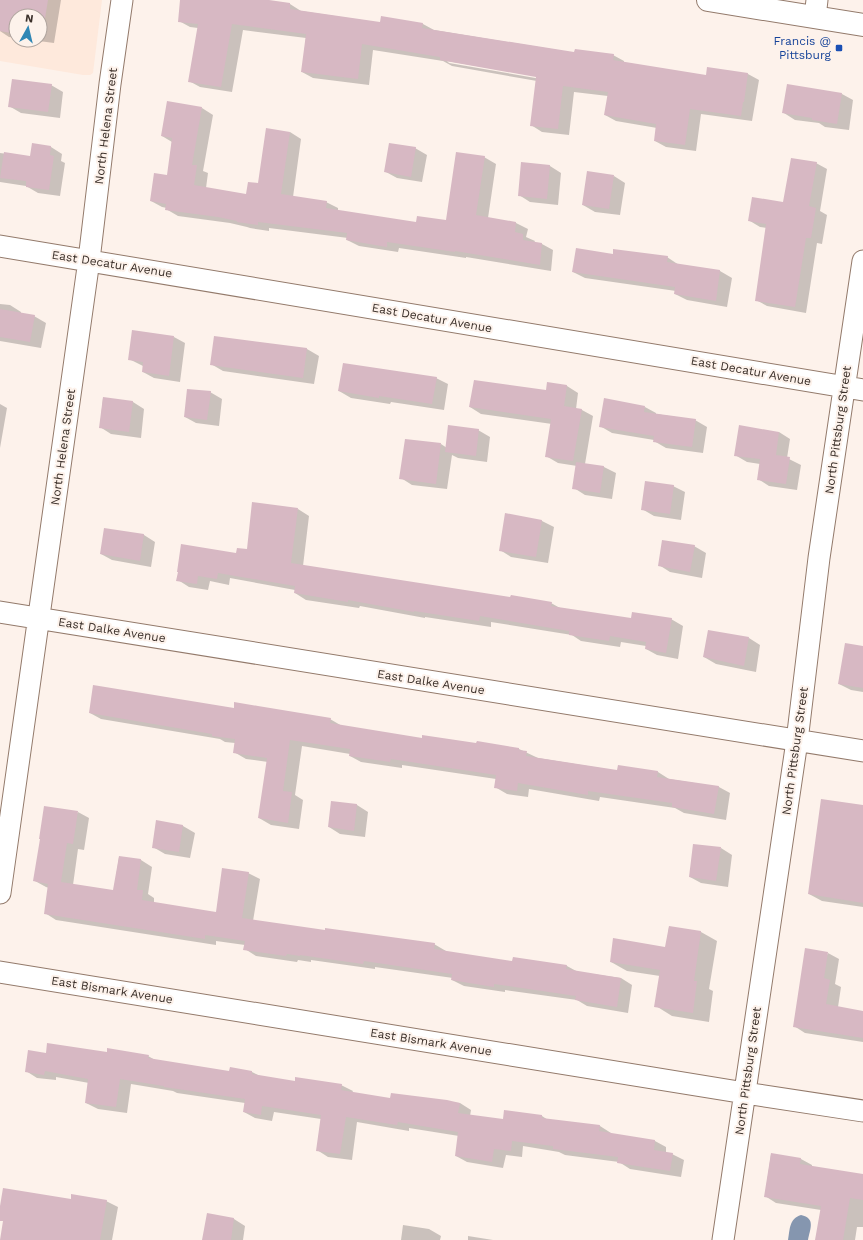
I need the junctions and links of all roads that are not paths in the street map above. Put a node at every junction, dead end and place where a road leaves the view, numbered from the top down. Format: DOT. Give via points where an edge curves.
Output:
graph roads {
  1 [pos="122,0"];
  2 [pos="708,0"];
  3 [pos="816,8"];
  4 [pos="863,25"];
  5 [pos="0,246"];
  6 [pos="89,260"];
  7 [pos="863,261"];
  8 [pos="854,389"];
  9 [pos="0,612"];
  10 [pos="39,618"];
  11 [pos="797,741"];
  12 [pos="863,751"];
  13 [pos="0,893"];
  14 [pos="0,972"];
  15 [pos="745,1093"];
  16 [pos="863,1111"];
  17 [pos="724,1240"];
  1 -- 6 [label="street, North Helena Street"];
  2 -- 3 [label="main road"];
  3 -- 4 [label="main road"];
  5 -- 6 [label="street, East Decatur Avenue"];
  6 -- 8 [label="street, East Decatur Avenue"];
  6 -- 10 [label="street, North Helena Street"];
  7 -- 8 [label="street, North Pittsburg Street"];
  8 -- 11 [label="street, North Pittsburg Street" via="819,558"];
  9 -- 10 [label="street, East Dalke Avenue"];
  10 -- 11 [label="street, East Dalke Avenue"];
  10 -- 13 [label="street, North Helena Street"];
  11 -- 12 [label="street, East Dalke Avenue"];
  11 -- 15 [label="street, North Pittsburg Street"];
  14 -- 15 [label="street, East Bismark Avenue"];
  15 -- 16 [label="street, East Bismark Avenue"];
  15 -- 17 [label="street, North Pittsburg Street"];
}
